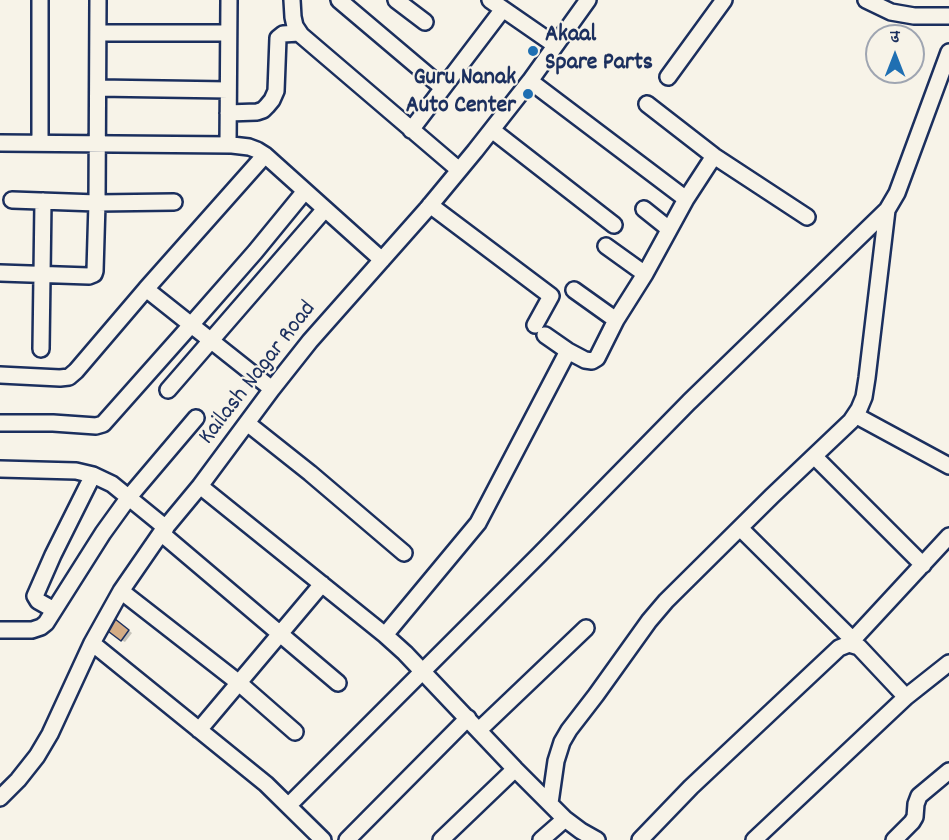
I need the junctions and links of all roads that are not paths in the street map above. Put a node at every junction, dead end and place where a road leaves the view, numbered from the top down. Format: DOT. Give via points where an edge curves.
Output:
graph roads {
  1 [pos="40,0"];
  2 [pos="98,0"];
  3 [pos="229,0"];
  4 [pos="292,0"];
  5 [pos="339,0"];
  6 [pos="396,0"];
  7 [pos="588,0"];
  8 [pos="724,0"];
  9 [pos="866,0"];
  10 [pos="497,4"];
  11 [pos="949,16"];
  12 [pos="425,22"];
  13 [pos="98,33"];
  14 [pos="228,33"];
  15 [pos="299,33"];
  16 [pos="555,45"];
  17 [pos="949,52"];
  18 [pos="668,77"];
  19 [pos="530,81"];
  20 [pos="98,88"];
  21 [pos="443,88"];
  22 [pos="228,90"];
  23 [pos="647,104"];
  24 [pos="228,113"];
  25 [pos="411,130"];
  26 [pos="492,130"];
  27 [pos="0,143"];
  28 [pos="40,143"];
  29 [pos="98,144"];
  30 [pos="228,145"];
  31 [pos="265,155"];
  32 [pos="714,156"];
  33 [pos="459,170"];
  34 [pos="304,191"];
  35 [pos="686,199"];
  36 [pos="12,200"];
  37 [pos="43,201"];
  38 [pos="174,202"];
  39 [pos="97,203"];
  40 [pos="430,205"];
  41 [pos="325,209"];
  42 [pos="644,209"];
  43 [pos="887,210"];
  44 [pos="807,217"];
  45 [pos="614,225"];
  46 [pos="669,229"];
  47 [pos="606,246"];
  48 [pos="382,260"];
  49 [pos="0,273"];
  50 [pos="43,274"];
  51 [pos="645,274"];
  52 [pos="146,289"];
  53 [pos="574,290"];
  54 [pos="616,320"];
  55 [pos="191,325"];
  56 [pos="211,340"];
  57 [pos="40,349"];
  58 [pos="568,351"];
  59 [pos="0,375"];
  60 [pos="272,389"];
  61 [pos="168,390"];
  62 [pos="855,415"];
  63 [pos="196,417"];
  64 [pos="0,423"];
  65 [pos="247,423"];
  66 [pos="814,456"];
  67 [pos="949,466"];
  68 [pos="0,469"];
  69 [pos="93,475"];
  70 [pos="200,486"];
  71 [pos="129,497"];
  72 [pos="740,528"];
  73 [pos="163,531"];
  74 [pos="949,537"];
  75 [pos="404,553"];
  76 [pos="923,565"];
  77 [pos="322,584"];
  78 [pos="121,591"];
  79 [pos="54,610"];
  80 [pos="586,628"];
  81 [pos="0,630"];
  82 [pos="281,634"];
  83 [pos="385,635"];
  84 [pos="851,642"];
  85 [pos="92,643"];
  86 [pos="949,663"];
  87 [pos="423,672"];
  88 [pos="239,683"];
  89 [pos="338,683"];
  90 [pos="906,697"];
  91 [pos="468,718"];
  92 [pos="200,730"];
  93 [pos="479,730"];
  94 [pos="295,732"];
  95 [pos="515,769"];
  96 [pos="949,771"];
  97 [pos="0,798"];
  98 [pos="550,803"];
  99 [pos="289,805"];
  100 [pos="565,819"];
  101 [pos="323,840"];
  102 [pos="348,840"];
  103 [pos="441,840"];
  104 [pos="541,840"];
  105 [pos="597,840"];
  106 [pos="640,840"];
  107 [pos="754,840"];
  108 [pos="894,840"];
  1 -- 28 [label="street"];
  2 -- 13 [label="street"];
  3 -- 14 [label="street"];
  4 -- 15 [label="street"];
  5 -- 21 [label="street"];
  6 -- 12 [label="street"];
  7 -- 16 [label="street, Kailash Nagar Road"];
  8 -- 18 [label="street"];
  9 -- 11 [label="street" via="891,12"];
  10 -- 16 [label="street"];
  10 -- 21 [label="street"];
  13 -- 14 [label="street"];
  13 -- 20 [label="street"];
  14 -- 22 [label="street"];
  15 -- 24 [label="street" via="278,38 276,91 267,106 257,112"];
  15 -- 25 [label="street"];
  16 -- 19 [label="street, Kailash Nagar Road"];
  17 -- 43 [label="street" via="897,193"];
  19 -- 26 [label="street, Kailash Nagar Road"];
  19 -- 35 [label="street"];
  20 -- 22 [label="street"];
  20 -- 29 [label="street"];
  21 -- 25 [label="street"];
  22 -- 24 [label="street"];
  23 -- 32 [label="street"];
  24 -- 30 [label="street"];
  25 -- 33 [label="street"];
  26 -- 33 [label="street, Kailash Nagar Road"];
  26 -- 45 [label="street"];
  27 -- 28 [label="street"];
  28 -- 29 [label="street"];
  29 -- 30 [label="street"];
  29 -- 39 [label="street"];
  30 -- 31 [label="street" via="249,147"];
  31 -- 34 [label="street"];
  31 -- 52 [label="street"];
  32 -- 35 [label="street"];
  32 -- 44 [label="street"];
  33 -- 40 [label="street, Kailash Nagar Road"];
  34 -- 41 [label="street"];
  34 -- 55 [label="street"];
  35 -- 46 [label="street"];
  36 -- 37 [label="street"];
  37 -- 39 [label="street"];
  37 -- 50 [label="street"];
  38 -- 39 [label="street"];
  39 -- 50 [label="street" via="94,274"];
  40 -- 48 [label="street, Kailash Nagar Road"];
  40 -- 58 [label="street" via="550,296 540,330"];
  41 -- 48 [label="street"];
  41 -- 56 [label="street"];
  42 -- 46 [label="street"];
  43 -- 62 [label="street" via="866,387"];
  43 -- 87 [label="street" via="689,402"];
  46 -- 51 [label="street"];
  47 -- 51 [label="street"];
  48 -- 60 [label="street, Kailash Nagar Road"];
  49 -- 50 [label="street"];
  50 -- 57 [label="street"];
  51 -- 54 [label="street"];
  52 -- 55 [label="street"];
  52 -- 59 [label="street" via="69,377"];
  53 -- 54 [label="street"];
  54 -- 58 [label="street" via="597,358 585,360"];
  55 -- 56 [label="street"];
  55 -- 64 [label="street" via="103,424"];
  56 -- 60 [label="street"];
  56 -- 61 [label="street"];
  58 -- 83 [label="street" via="478,523"];
  60 -- 65 [label="street, Kailash Nagar Road"];
  62 -- 66 [label="street"];
  62 -- 67 [label="street"];
  63 -- 71 [label="street"];
  65 -- 70 [label="street, Kailash Nagar Road"];
  65 -- 75 [label="street"];
  66 -- 72 [label="street"];
  66 -- 76 [label="street"];
  68 -- 69 [label="street"];
  69 -- 71 [label="street"];
  69 -- 79 [label="street" via="35,596"];
  70 -- 73 [label="street, Kailash Nagar Road"];
  70 -- 77 [label="street"];
  71 -- 73 [label="street"];
  71 -- 79 [label="street"];
  72 -- 84 [label="street"];
  72 -- 98 [label="street" via="654,615 569,730 556,761"];
  73 -- 78 [label="street, Kailash Nagar Road"];
  73 -- 82 [label="street"];
  74 -- 76 [label="street"];
  76 -- 84 [label="street"];
  77 -- 82 [label="street"];
  77 -- 83 [label="street"];
  78 -- 85 [label="street, Kailash Nagar Road"];
  78 -- 88 [label="street"];
  79 -- 81 [label="street" via="41,627"];
  80 -- 93 [label="street"];
  82 -- 88 [label="street"];
  82 -- 89 [label="street"];
  83 -- 87 [label="street"];
  84 -- 90 [label="street"];
  84 -- 106 [label="street" via="839,648"];
  85 -- 92 [label="street"];
  85 -- 97 [label="street, Kailash Nagar Road" via="38,756"];
  86 -- 90 [label="street"];
  87 -- 91 [label="street"];
  87 -- 99 [label="street"];
  88 -- 92 [label="street"];
  88 -- 94 [label="street"];
  90 -- 107 [label="street"];
  91 -- 93 [label="street"];
  91 -- 102 [label="street"];
  92 -- 99 [label="street"];
  93 -- 95 [label="street"];
  95 -- 98 [label="street"];
  95 -- 103 [label="street"];
  96 -- 108 [label="street" via="919,796 915,817"];
  98 -- 100 [label="street"];
  99 -- 101 [label="street"];
  100 -- 104 [label="street"];
  100 -- 105 [label="street"];
}
